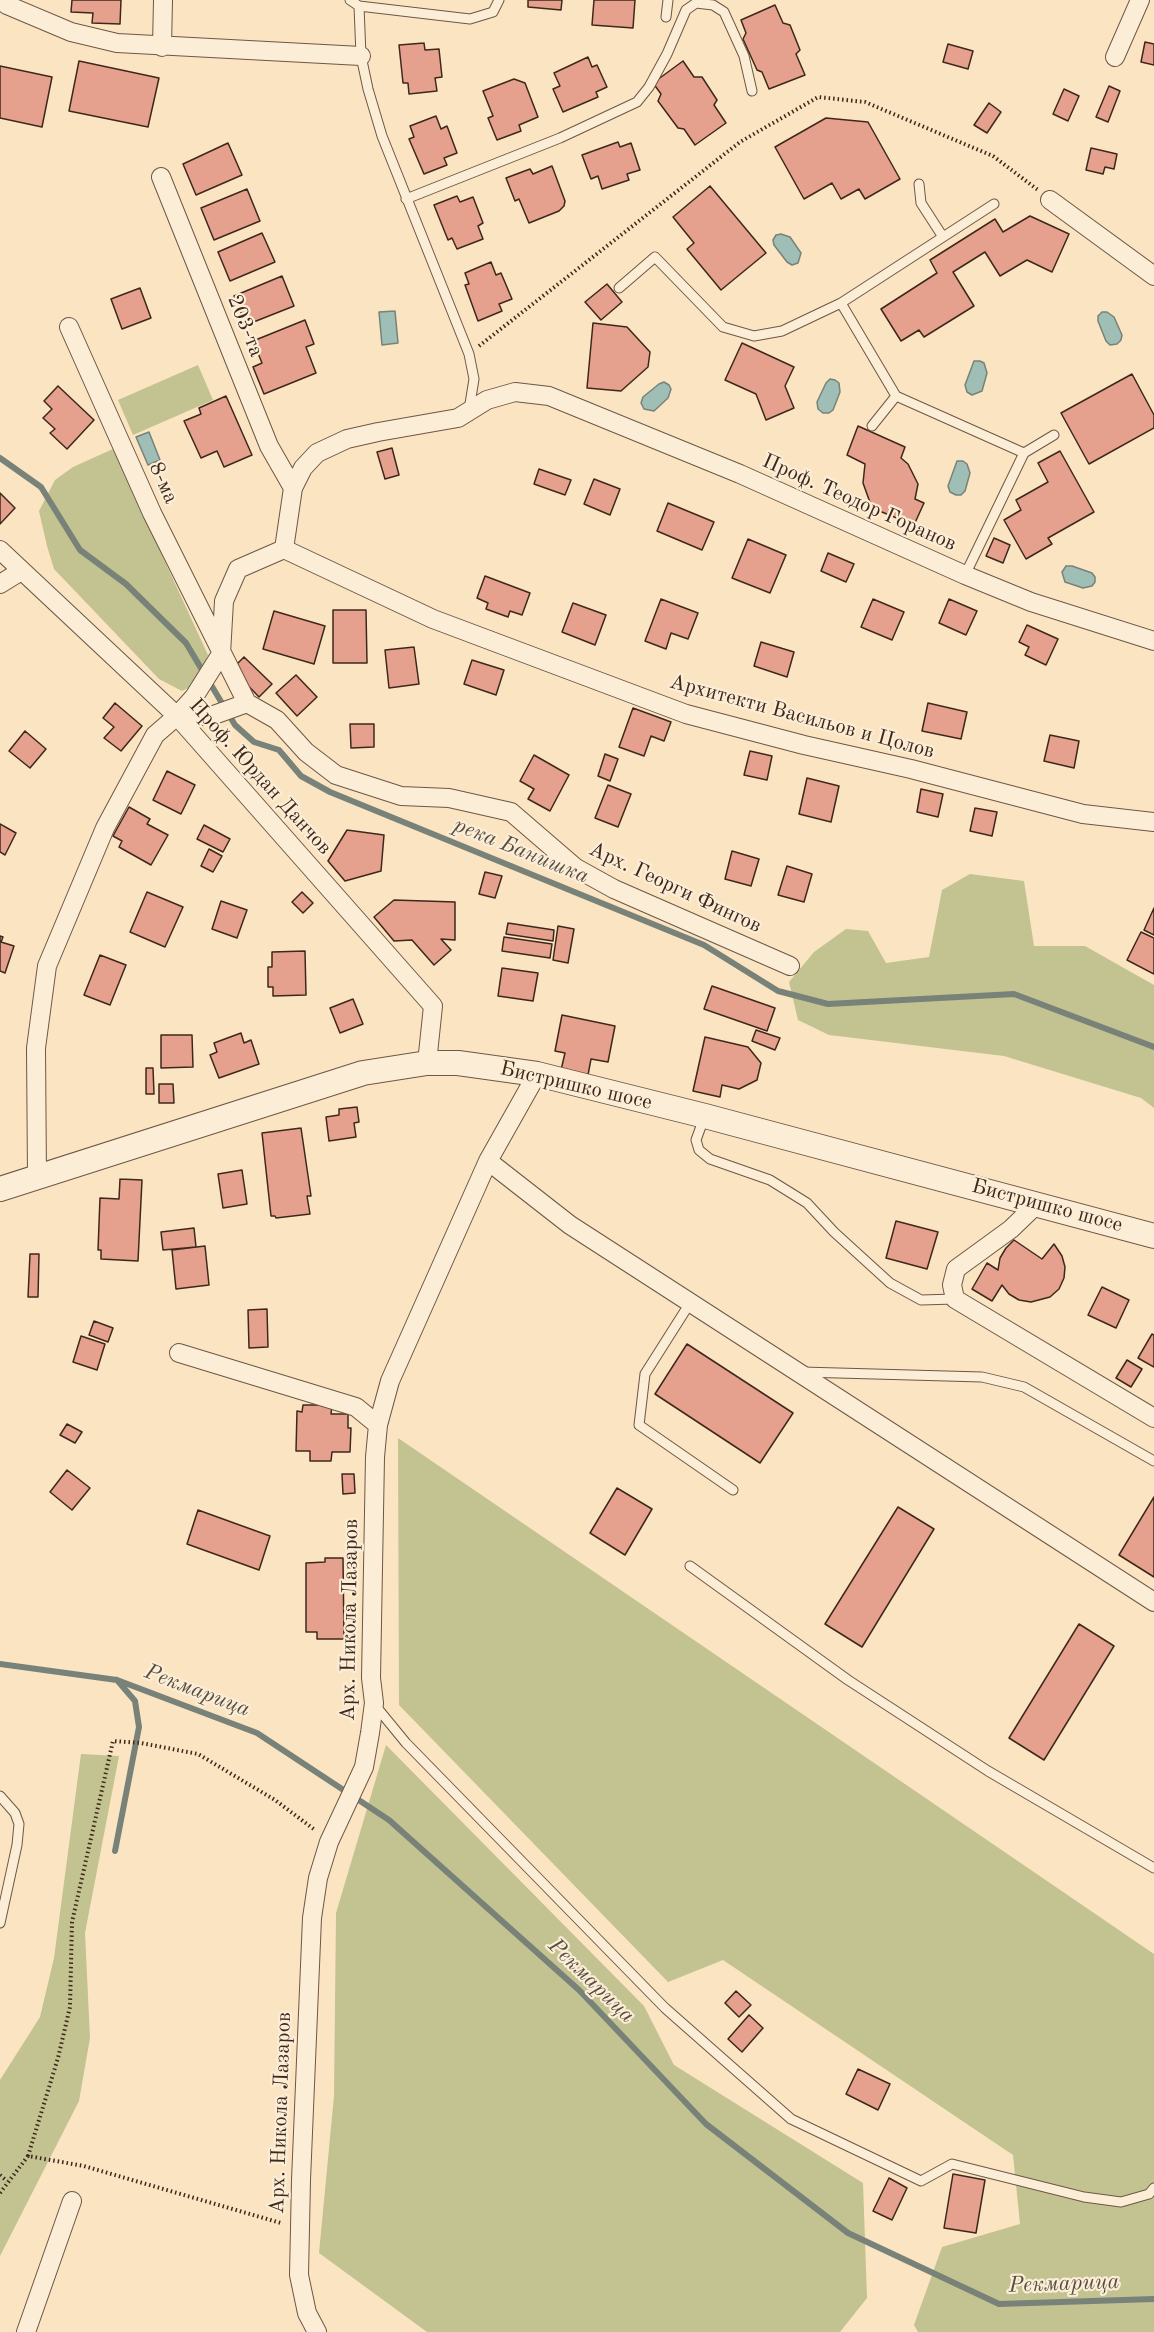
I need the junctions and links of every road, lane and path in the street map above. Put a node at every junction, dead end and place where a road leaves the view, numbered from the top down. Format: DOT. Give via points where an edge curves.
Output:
graph roads {
  1 [pos="1,0"];
  2 [pos="163,0"];
  3 [pos="350,0"];
  4 [pos="499,0"];
  5 [pos="668,0"];
  6 [pos="1140,0"];
  7 [pos="359,6"];
  8 [pos="666,17"];
  9 [pos="162,46"];
  10 [pos="361,56"];
  11 [pos="1115,57"];
  12 [pos="752,91"];
  13 [pos="161,177"];
  14 [pos="920,184"];
  15 [pos="406,199"];
  16 [pos="1050,200"];
  17 [pos="994,204"];
  18 [pos="943,237"];
  19 [pos="1154,276"];
  20 [pos="619,288"];
  21 [pos="841,303"];
  22 [pos="69,327"];
  23 [pos="469,354"];
  24 [pos="896,396"];
  25 [pos="469,410"];
  26 [pos="872,426"];
  27 [pos="1054,435"];
  28 [pos="1024,453"];
  29 [pos="293,488"];
  30 [pos="284,549"];
  31 [pos="0,550"];
  32 [pos="21,571"];
  33 [pos="965,575"];
  34 [pos="0,584"];
  35 [pos="1154,641"];
  36 [pos="220,654"];
  37 [pos="247,703"];
  38 [pos="177,716"];
  39 [pos="1154,822"];
  40 [pos="790,966"];
  41 [pos="427,1063"];
  42 [pos="537,1074"];
  43 [pos="705,1116"];
  44 [pos="488,1161"];
  45 [pos="37,1177"];
  46 [pos="0,1189"];
  47 [pos="1038,1203"];
  48 [pos="1154,1236"];
  49 [pos="955,1299"];
  50 [pos="690,1303"];
  51 [pos="178,1353"];
  52 [pos="798,1372"];
  53 [pos="1154,1418"];
  54 [pos="378,1425"];
  55 [pos="1154,1461"];
  56 [pos="733,1490"];
  57 [pos="690,1566"];
  58 [pos="1154,1602"];
  59 [pos="374,1703"];
  60 [pos="0,1796"];
  61 [pos="329,1842"];
  62 [pos="1154,1868"];
  63 [pos="0,1923"];
  64 [pos="28,2156"];
  65 [pos="0,2175"];
  66 [pos="7,2181"];
  67 [pos="1154,2188"];
  68 [pos="0,2193"];
  69 [pos="72,2201"];
  70 [pos="299,2228"];
  71 [pos="26,2332"];
  72 [pos="317,2332"];
  1 -- 9 [label="street" via="71,32 117,43"];
  2 -- 9 [label="street"];
  3 -- 7 [label="lane"];
  4 -- 7 [label="lane" via="493,12 470,19"];
  5 -- 8 [label="lane"];
  6 -- 11 [label="street"];
  7 -- 10 [label="lane"];
  9 -- 10 [label="street"];
  10 -- 15 [label="lane" via="382,136"];
  12 -- 15 [label="lane" via="744,56 724,12 712,4 696,3 686,10 667,54 637,102 560,138"];
  13 -- 29 [label="street, 203-та" via="269,446"];
  14 -- 18 [label="lane" via="921,203"];
  15 -- 23 [label="lane"];
  16 -- 19 [label="street"];
  16 -- 23 [label="path" via="993,156 865,102 818,97 740,142"];
  17 -- 18 [label="lane"];
  18 -- 21 [label="lane"];
  20 -- 21 [label="lane" via="656,257 723,327 754,336 782,332"];
  21 -- 24 [label="lane"];
  22 -- 36 [label="street, 8-ма"];
  23 -- 25 [label="lane" via="474,379"];
  24 -- 26 [label="lane"];
  24 -- 28 [label="lane"];
  25 -- 29 [label="street, Проф. Теодор Горанов" via="443,422 347,439 317,453 303,468"];
  25 -- 33 [label="street, Проф. Теодор Горанов" via="515,392 549,396 740,474"];
  27 -- 28 [label="lane"];
  28 -- 33 [label="lane"];
  29 -- 30 [label="street"];
  30 -- 36 [label="street" via="238,569 224,601"];
  30 -- 39 [label="street, Архитекти Васильов и Цолов" via="433,619 686,714 1083,814"];
  31 -- 32 [label="street, Проф. Юрдан Данчов"];
  32 -- 34 [label="street"];
  32 -- 38 [label="street, Проф. Юрдан Данчов"];
  33 -- 35 [label="street, Проф. Теодор Горанов" via="1031,602"];
  36 -- 37 [label="street"];
  36 -- 38 [label="street" via="194,697"];
  37 -- 38 [label="street" via="212,716"];
  37 -- 40 [label="street, Арх. Георги Фингов" via="277,720 306,752 336,775 401,796 449,798 511,812 576,868 614,889"];
  38 -- 41 [label="street, Проф. Юрдан Данчов" via="433,1006"];
  38 -- 45 [label="street" via="155,735 105,828 47,966 36,1048"];
  41 -- 42 [label="street, Бистришко шосе"];
  41 -- 45 [label="street, Бистришко шосе" via="363,1073"];
  42 -- 43 [label="street, Бистришко шосе"];
  42 -- 44 [label="street, Арх. Никола Лазаров"];
  43 -- 47 [label="street, Бистришко шосе"];
  43 -- 49 [label="lane" via="696,1140 699,1150 710,1159 770,1180 807,1203 890,1283 921,1300"];
  44 -- 50 [label="street" via="570,1225"];
  44 -- 54 [label="street, Арх. Никола Лазаров" via="390,1381"];
  45 -- 46 [label="street, Бистришко шосе"];
  47 -- 48 [label="street, Бистришко шосе"];
  47 -- 49 [label="street" via="1011,1229 956,1269 952,1285"];
  49 -- 53 [label="street"];
  50 -- 52 [label="street"];
  50 -- 56 [label="lane" via="645,1374 639,1425"];
  51 -- 54 [label="street" via="356,1407"];
  52 -- 55 [label="lane" via="982,1377 1024,1386"];
  52 -- 58 [label="street"];
  54 -- 59 [label="street, Арх. Никола Лазаров"];
  57 -- 62 [label="lane" via="848,1680 988,1771"];
  59 -- 61 [label="street, Арх. Никола Лазаров" via="364,1767"];
  59 -- 67 [label="lane" via="406,1743 665,2008 791,2119 921,2181 952,2164 1084,2197 1120,2202 1149,2194"];
  60 -- 63 [label="lane" via="19,1824"];
  61 -- 64 [label="path" via="275,1800 206,1757 113,1741 72,1922 70,2007"];
  61 -- 70 [label="street, Арх. Никола Лазаров" via="312,1918"];
  64 -- 66 [label="path"];
  64 -- 70 [label="path" via="84,2166"];
  65 -- 66 [label="path"];
  66 -- 68 [label="path"];
  69 -- 71 [label="street"];
  70 -- 72 [label="street, Арх. Никола Лазаров" via="299,2275 307,2313"];
}
